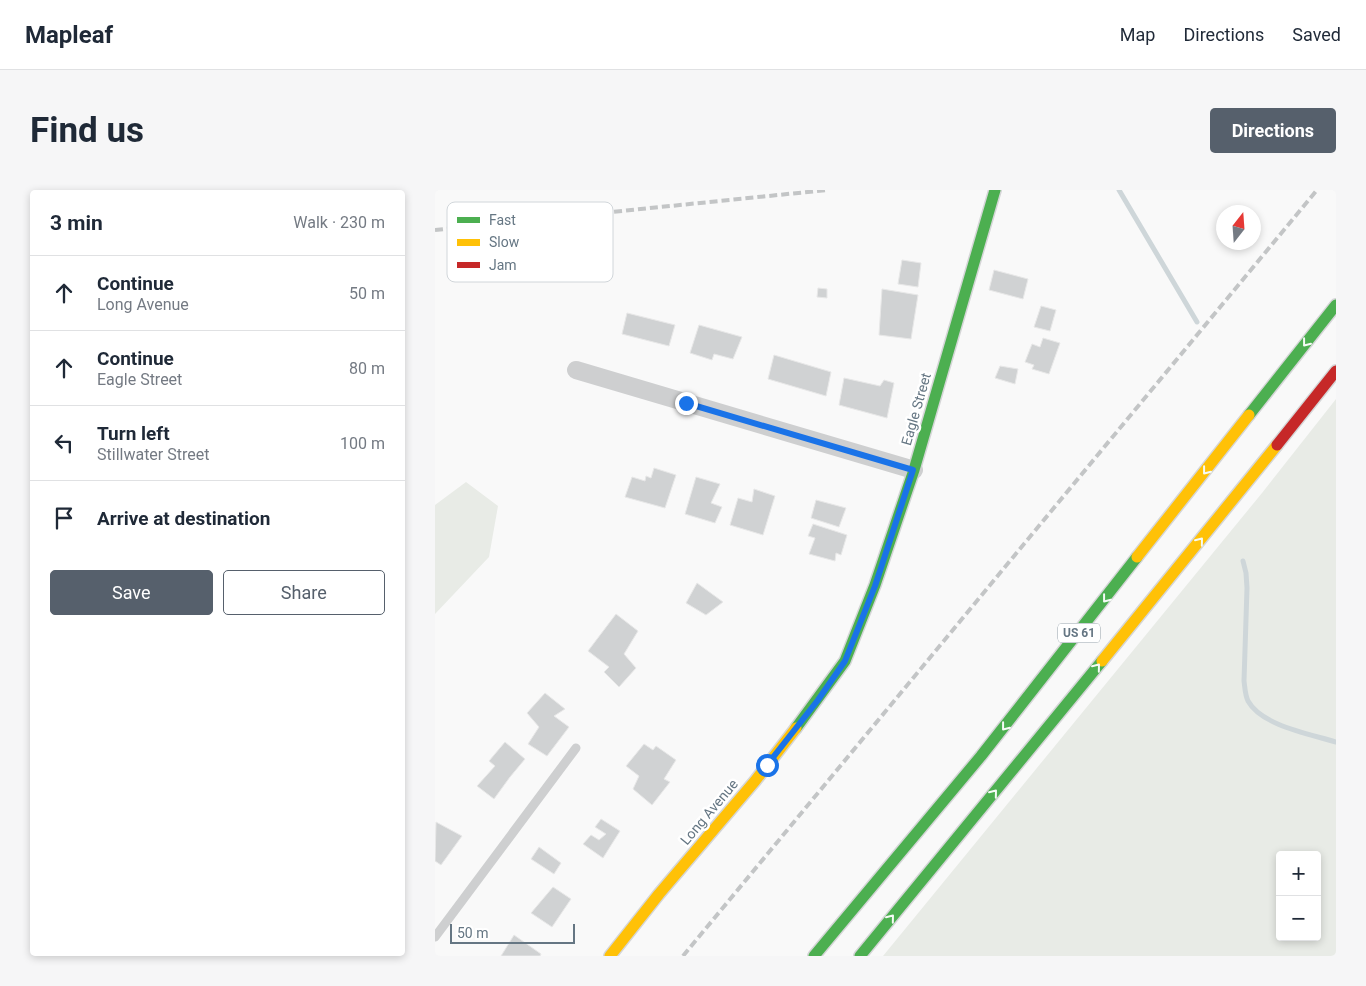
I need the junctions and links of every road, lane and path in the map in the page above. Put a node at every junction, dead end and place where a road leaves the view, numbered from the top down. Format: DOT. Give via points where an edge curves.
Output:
graph roads {
  1 [pos="995,190"];
  2 [pos="1336,305"];
  3 [pos="576,370"];
  4 [pos="1336,370"];
  5 [pos="913,470"];
  6 [pos="845,661"];
  7 [pos="576,748"];
  8 [pos="435,937"];
  9 [pos="610,956"];
  10 [pos="814,956"];
  11 [pos="861,956"];
  1 -- 5 [label="main road, Eagle Street"];
  2 -- 10 [label="main road, US 61, one-way" via="981,756"];
  3 -- 5 [label="street"];
  11 -- 4 [label="main road, US 61, one-way"];
  5 -- 6 [label="main road, Eagle Street" via="875,586"];
  6 -- 9 [label="main road, Long Avenue" via="755,781"];
  7 -- 8 [label="lane"];
}
